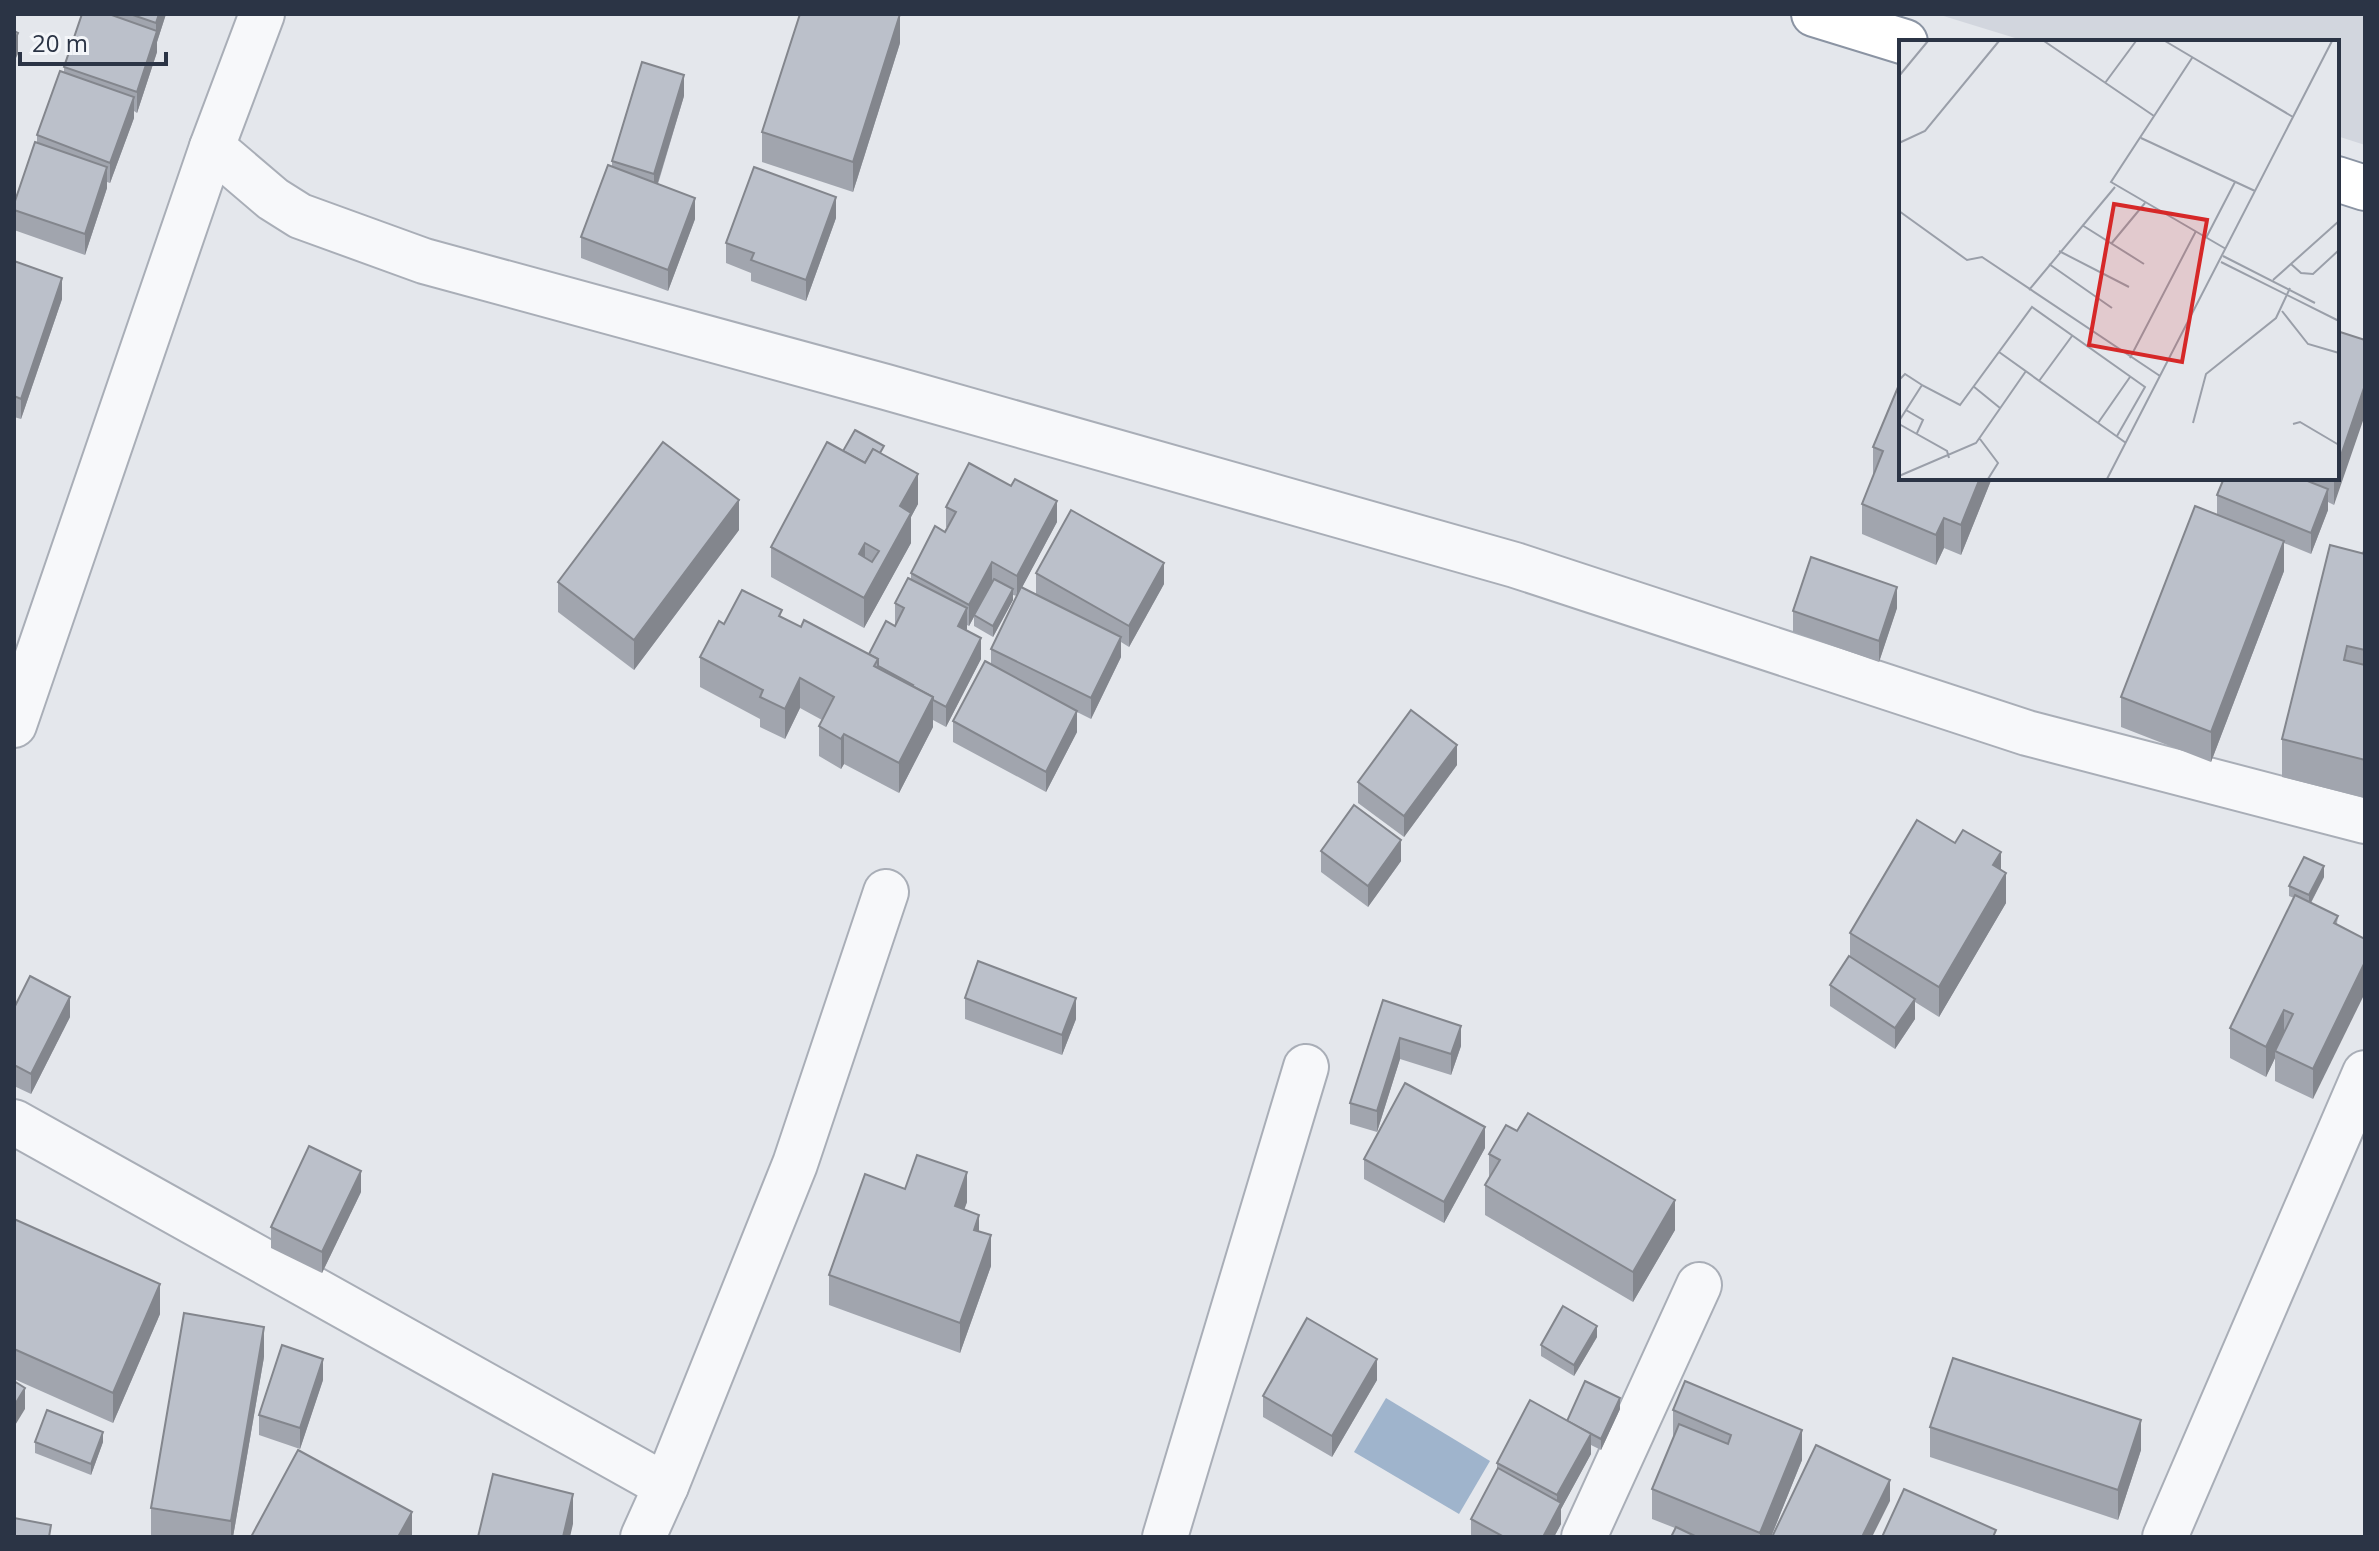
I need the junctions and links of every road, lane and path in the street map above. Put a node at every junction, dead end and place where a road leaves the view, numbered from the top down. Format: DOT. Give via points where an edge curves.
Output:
graph roads {
  1 [pos="262,14"];
  2 [pos="1814,14"];
  3 [pos="1899,40"];
  4 [pos="212,147"];
  5 [pos="2339,180"];
  6 [pos="2365,188"];
  7 [pos="14,725"];
  8 [pos="2365,821"];
  9 [pos="886,892"];
  10 [pos="1306,1067"];
  11 [pos="2365,1073"];
  12 [pos="14,1122"];
  13 [pos="1699,1285"];
  14 [pos="666,1486"];
  15 [pos="643,1537"];
  16 [pos="1165,1537"];
  17 [pos="1584,1537"];
  18 [pos="2165,1537"];
  1 -- 4 [label="street"];
  2 -- 3 [label="highway"];
  4 -- 7 [label="street"];
  4 -- 8 [label="street" via="300,216 424,261 1515,565 2027,733"];
  5 -- 6 [label="highway"];
  9 -- 14 [label="street" via="795,1164"];
  10 -- 16 [label="street"];
  11 -- 18 [label="street"];
  12 -- 14 [label="street"];
  13 -- 17 [label="street"];
  14 -- 15 [label="street"];
}
